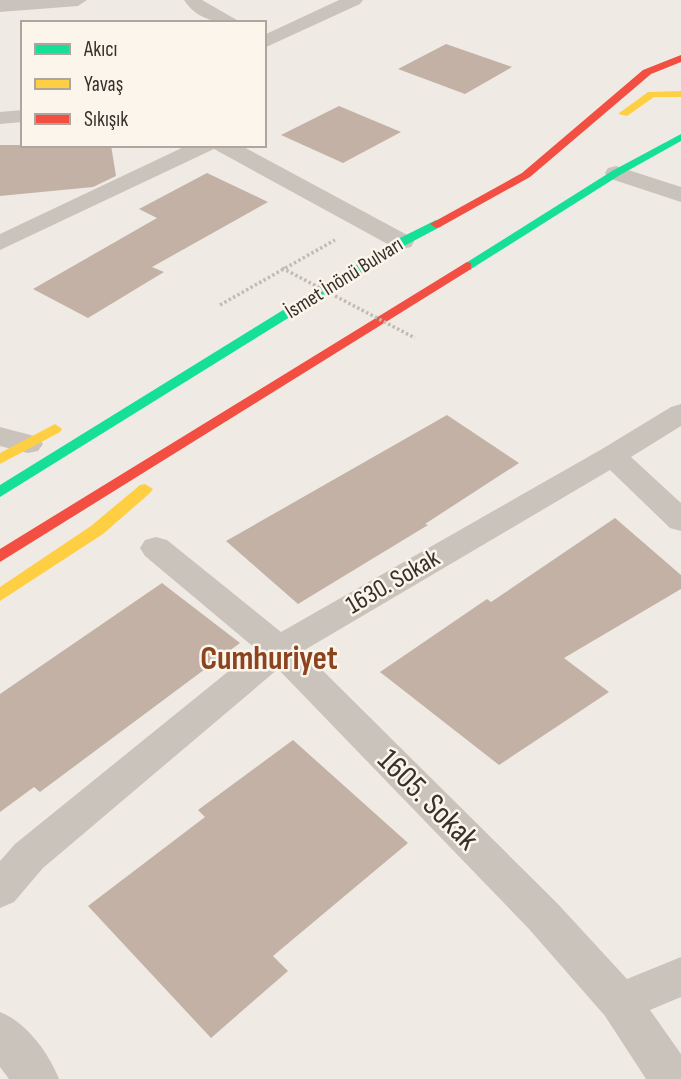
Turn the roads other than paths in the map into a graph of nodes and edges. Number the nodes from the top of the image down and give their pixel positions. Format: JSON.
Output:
{"nodes":[{"id":1,"x":78,"y":0,"type":"edge"},
{"id":2,"x":193,"y":0,"type":"edge"},
{"id":3,"x":354,"y":0,"type":"edge"},
{"id":4,"x":0,"y":6,"type":"edge"},
{"id":5,"x":228,"y":21,"type":"edge"},
{"id":6,"x":267,"y":39,"type":"edge"},
{"id":7,"x":681,"y":58,"type":"edge"},
{"id":8,"x":681,"y":94,"type":"edge"},
{"id":9,"x":21,"y":116,"type":"edge"},
{"id":10,"x":0,"y":118,"type":"edge"},
{"id":11,"x":681,"y":122,"type":"edge"},
{"id":12,"x":681,"y":137,"type":"edge"},
{"id":13,"x":202,"y":147,"type":"edge"},
{"id":14,"x":227,"y":147,"type":"edge"},
{"id":15,"x":616,"y":173,"type":"junction"},
{"id":16,"x":526,"y":175,"type":"junction"},
{"id":17,"x":681,"y":195,"type":"edge"},
{"id":18,"x":575,"y":199,"type":"junction"},
{"id":19,"x":402,"y":242,"type":"junction"},
{"id":20,"x":0,"y":243,"type":"edge"},
{"id":21,"x":205,"y":365,"type":"junction"},
{"id":22,"x":128,"y":394,"type":"dead end"},
{"id":23,"x":240,"y":408,"type":"junction"},
{"id":24,"x":681,"y":413,"type":"edge"},
{"id":25,"x":65,"y":424,"type":"dead end"},
{"id":26,"x":0,"y":436,"type":"edge"},
{"id":27,"x":28,"y":444,"type":"junction"},
{"id":28,"x":612,"y":456,"type":"junction"},
{"id":29,"x":0,"y":459,"type":"edge"},
{"id":30,"x":0,"y":492,"type":"edge"},
{"id":31,"x":681,"y":520,"type":"edge"},
{"id":32,"x":156,"y":548,"type":"dead end"},
{"id":33,"x":0,"y":556,"type":"edge"},
{"id":34,"x":0,"y":595,"type":"edge"},
{"id":35,"x":279,"y":649,"type":"junction"},
{"id":36,"x":0,"y":890,"type":"edge"},
{"id":37,"x":681,"y":977,"type":"edge"},
{"id":38,"x":620,"y":1002,"type":"junction"},
{"id":39,"x":0,"y":1033,"type":"edge"},
{"id":40,"x":37,"y":1079,"type":"edge"},
{"id":41,"x":672,"y":1079,"type":"edge"}],
"edges":[{"from":1,"to":4,"type":"street"},
{"from":2,"to":5,"type":"street"},
{"from":3,"to":6,"type":"street"},
{"from":7,"to":16,"type":"main road","name":"İsmet İnönü Bulvarı"},
{"from":8,"to":16,"type":"main road"},
{"from":9,"to":10,"type":"street"},
{"from":11,"to":18,"type":"main road"},
{"from":12,"to":15,"type":"main road"},
{"from":13,"to":20,"type":"street"},
{"from":14,"to":19,"type":"street"},
{"from":15,"to":17,"type":"street"},
{"from":15,"to":18,"type":"main road"},
{"from":16,"to":19,"type":"main road","name":"İsmet İnönü Bulvarı"},
{"from":18,"to":23,"type":"main road"},
{"from":19,"to":21,"type":"main road","name":"İsmet İnönü Bulvarı"},
{"from":21,"to":22,"type":"main road"},
{"from":21,"to":30,"type":"main road","name":"İsmet İnönü Bulvarı"},
{"from":23,"to":33,"type":"main road"},
{"from":23,"to":34,"type":"main road"},
{"from":24,"to":28,"type":"street","name":"1630. Sokak"},
{"from":25,"to":27,"type":"main road"},
{"from":26,"to":27,"type":"street"},
{"from":27,"to":29,"type":"main road"},
{"from":28,"to":31,"type":"street"},
{"from":28,"to":35,"type":"street","name":"1630. Sokak"},
{"from":32,"to":35,"type":"street","name":"1605. Sokak"},
{"from":35,"to":36,"type":"street","name":"1630. Sokak"},
{"from":35,"to":38,"type":"street","name":"1605. Sokak"},
{"from":37,"to":38,"type":"street"},
{"from":38,"to":41,"type":"street","name":"1605. Sokak"},
{"from":39,"to":40,"type":"street"}]}
